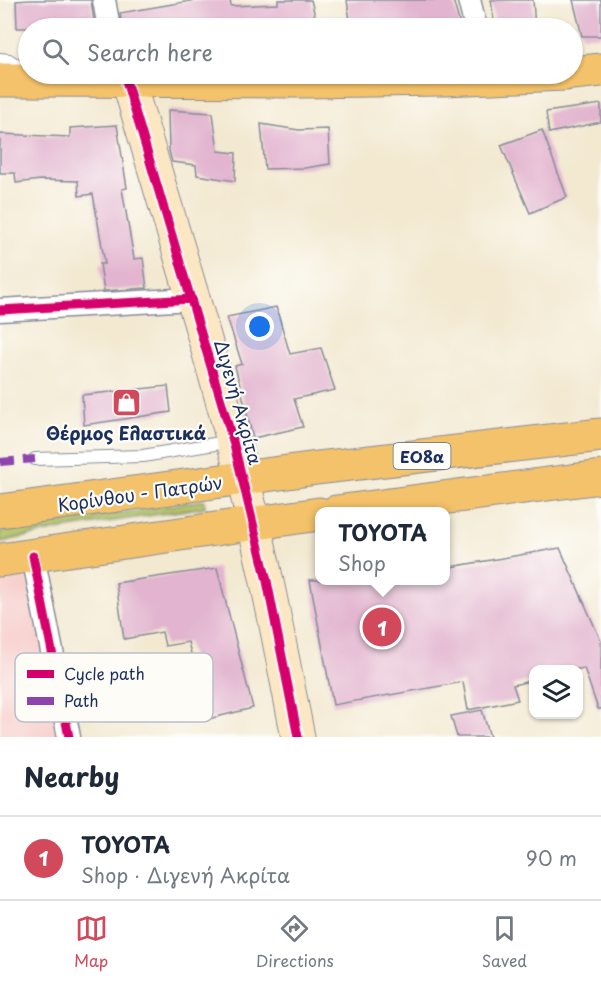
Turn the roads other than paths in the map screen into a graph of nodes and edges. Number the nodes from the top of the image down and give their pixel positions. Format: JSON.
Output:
{"nodes":[{"id":1,"x":104,"y":0,"type":"edge"},
{"id":2,"x":469,"y":0,"type":"edge"},
{"id":3,"x":107,"y":18,"type":"edge"},
{"id":4,"x":474,"y":18,"type":"edge"},
{"id":5,"x":0,"y":59,"type":"edge"},
{"id":6,"x":18,"y":66,"type":"edge"},
{"id":7,"x":601,"y":70,"type":"edge"},
{"id":8,"x":583,"y":72,"type":"edge"},
{"id":9,"x":18,"y":78,"type":"edge"},
{"id":10,"x":0,"y":80,"type":"edge"},
{"id":11,"x":128,"y":84,"type":"edge"},
{"id":12,"x":192,"y":299,"type":"junction"},
{"id":13,"x":0,"y":310,"type":"edge"},
{"id":14,"x":601,"y":435,"type":"edge"},
{"id":15,"x":233,"y":441,"type":"junction"},
{"id":16,"x":35,"y":459,"type":"dead end"},
{"id":17,"x":601,"y":477,"type":"edge"},
{"id":18,"x":243,"y":478,"type":"junction"},
{"id":19,"x":374,"y":507,"type":"edge"},
{"id":20,"x":0,"y":511,"type":"edge"},
{"id":21,"x":315,"y":515,"type":"edge"},
{"id":22,"x":254,"y":523,"type":"junction"},
{"id":23,"x":33,"y":556,"type":"junction"},
{"id":24,"x":0,"y":560,"type":"edge"},
{"id":25,"x":52,"y":653,"type":"edge"},
{"id":26,"x":66,"y":722,"type":"edge"},
{"id":27,"x":69,"y":737,"type":"edge"},
{"id":28,"x":298,"y":737,"type":"edge"}],
"edges":[{"from":1,"to":3,"type":"street"},
{"from":2,"to":4,"type":"street"},
{"from":5,"to":6,"type":"lane"},
{"from":7,"to":8,"type":"main road"},
{"from":9,"to":10,"type":"main road"},
{"from":11,"to":12,"type":"street","name":"Διγενή Ακρίτα"},
{"from":12,"to":13,"type":"street"},
{"from":12,"to":15,"type":"street","name":"Διγενή Ακρίτα"},
{"from":14,"to":18,"type":"main road","name":"Κορίνθου - Πατρών","number":"ΕΟ8α"},
{"from":15,"to":16,"type":"lane"},
{"from":15,"to":18,"type":"street","name":"Διγενή Ακρίτα"},
{"from":17,"to":19,"type":"main road"},
{"from":18,"to":20,"type":"main road","name":"Κορίνθου - Πατρών","number":"ΕΟ8α"},
{"from":18,"to":22,"type":"street","name":"Διγενή Ακρίτα"},
{"from":21,"to":22,"type":"main road"},
{"from":22,"to":23,"type":"main road"},
{"from":22,"to":28,"type":"street","name":"Διγενή Ακρίτα"},
{"from":23,"to":24,"type":"main road"},
{"from":23,"to":25,"type":"street"},
{"from":26,"to":27,"type":"street"}]}
